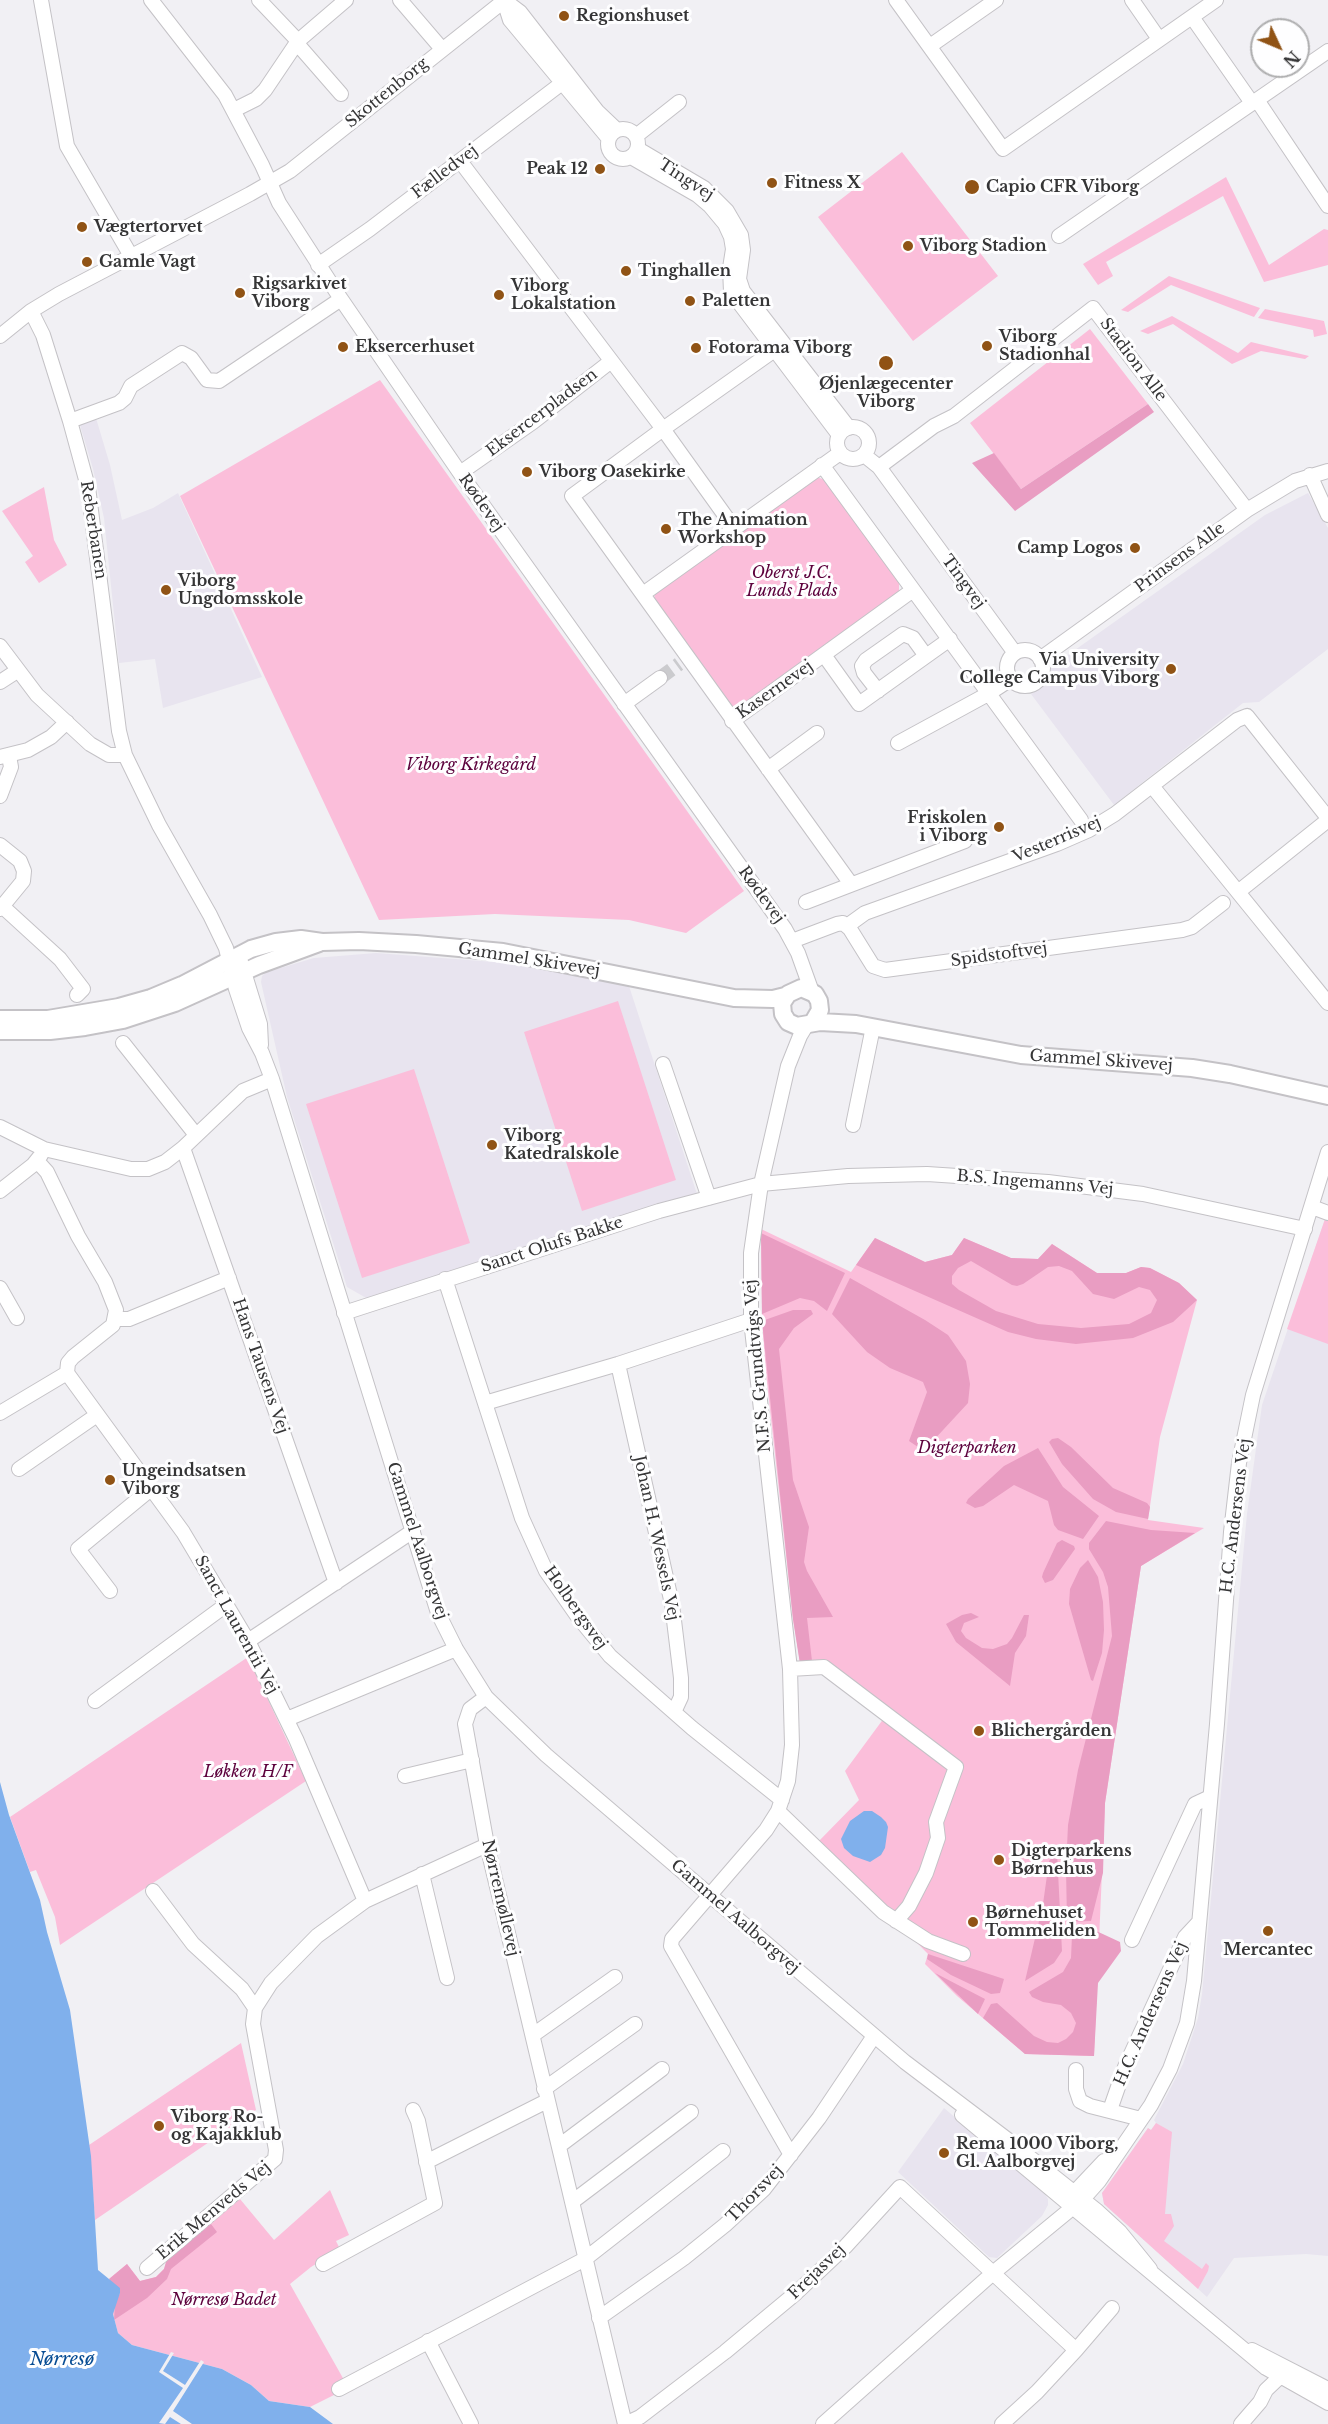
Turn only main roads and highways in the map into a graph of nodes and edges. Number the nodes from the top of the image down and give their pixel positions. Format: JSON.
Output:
{"nodes":[{"id":1,"x":322,"y":942,"type":"junction"},
{"id":2,"x":790,"y":993,"type":"junction"},
{"id":3,"x":734,"y":998,"type":"junction"},
{"id":4,"x":816,"y":998,"type":"junction"},
{"id":5,"x":0,"y":1019,"type":"edge"},
{"id":6,"x":786,"y":1019,"type":"junction"},
{"id":7,"x":809,"y":1024,"type":"junction"},
{"id":8,"x":864,"y":1026,"type":"junction"},
{"id":9,"x":0,"y":1031,"type":"edge"},
{"id":10,"x":1328,"y":1096,"type":"edge"}],
"edges":[{"from":1,"to":3,"type":"main road","name":"Gammel Skivevej"},
{"from":1,"to":5,"type":"main road","name":"Gammel Skivevej"},
{"from":1,"to":9,"type":"main road","name":"Gammel Skivevej"},
{"from":2,"to":3,"type":"main road","name":"Gammel Skivevej"},
{"from":2,"to":4,"type":"main road"},
{"from":2,"to":6,"type":"main road"},
{"from":3,"to":6,"type":"main road","name":"Gammel Skivevej"},
{"from":4,"to":7,"type":"main road"},
{"from":4,"to":8,"type":"main road","name":"Gammel Skivevej"},
{"from":6,"to":7,"type":"main road"},
{"from":7,"to":8,"type":"main road","name":"Gammel Skivevej"},
{"from":8,"to":10,"type":"main road","name":"Gammel Skivevej"}]}
